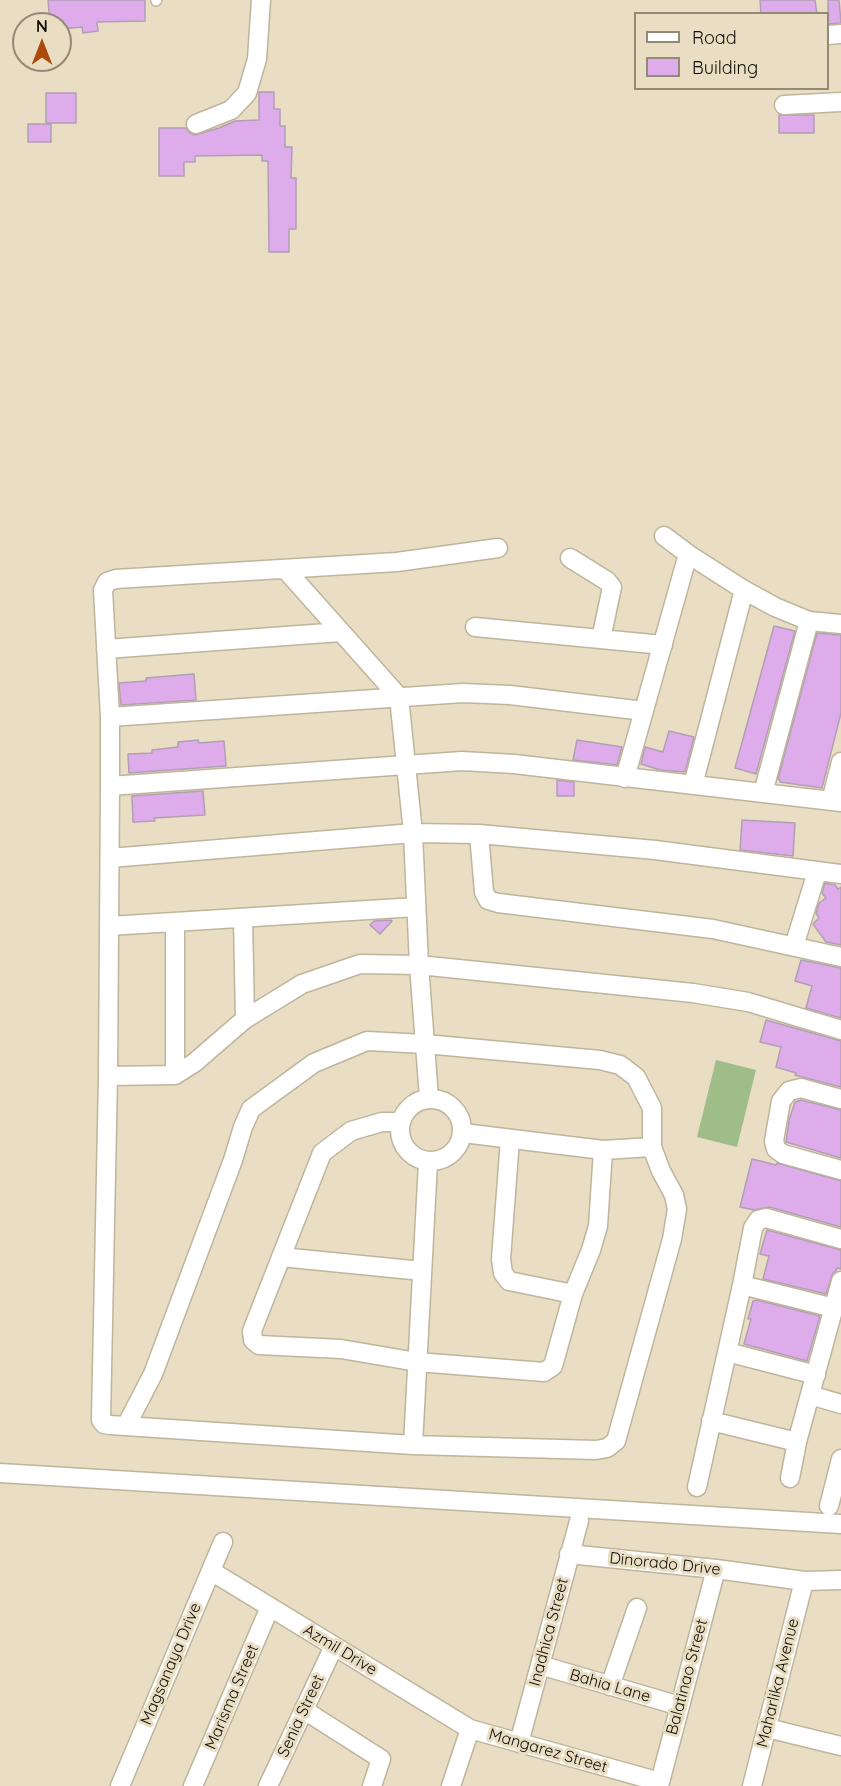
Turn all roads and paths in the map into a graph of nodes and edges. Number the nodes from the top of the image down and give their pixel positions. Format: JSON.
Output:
{"nodes":[{"id":1,"x":261,"y":0,"type":"edge"},
{"id":2,"x":841,"y":102,"type":"edge"},
{"id":3,"x":784,"y":105,"type":"dead end"},
{"id":4,"x":196,"y":124,"type":"dead end"},
{"id":5,"x":664,"y":536,"type":"dead end"},
{"id":6,"x":498,"y":548,"type":"dead end"},
{"id":7,"x":688,"y":554,"type":"junction"},
{"id":8,"x":570,"y":558,"type":"dead end"},
{"id":9,"x":285,"y":569,"type":"junction"},
{"id":10,"x":744,"y":590,"type":"junction"},
{"id":11,"x":809,"y":621,"type":"junction"},
{"id":12,"x":841,"y":624,"type":"edge"},
{"id":13,"x":475,"y":627,"type":"dead end"},
{"id":14,"x":341,"y":632,"type":"junction"},
{"id":15,"x":601,"y":639,"type":"junction"},
{"id":16,"x":663,"y":645,"type":"junction"},
{"id":17,"x":106,"y":649,"type":"junction"},
{"id":18,"x":399,"y":698,"type":"junction"},
{"id":19,"x":644,"y":711,"type":"junction"},
{"id":20,"x":110,"y":717,"type":"junction"},
{"id":21,"x":841,"y":762,"type":"edge"},
{"id":22,"x":407,"y":765,"type":"junction"},
{"id":23,"x":625,"y":778,"type":"junction"},
{"id":24,"x":693,"y":785,"type":"junction"},
{"id":25,"x":110,"y":786,"type":"junction"},
{"id":26,"x":763,"y":793,"type":"junction"},
{"id":27,"x":836,"y":801,"type":"edge"},
{"id":28,"x":413,"y":833,"type":"junction"},
{"id":29,"x":479,"y":834,"type":"junction"},
{"id":30,"x":110,"y":858,"type":"junction"},
{"id":31,"x":817,"y":872,"type":"junction"},
{"id":32,"x":841,"y":874,"type":"edge"},
{"id":33,"x":416,"y":906,"type":"junction"},
{"id":34,"x":243,"y":918,"type":"junction"},
{"id":35,"x":175,"y":922,"type":"junction"},
{"id":36,"x":109,"y":926,"type":"junction"},
{"id":37,"x":794,"y":946,"type":"junction"},
{"id":38,"x":841,"y":957,"type":"edge"},
{"id":39,"x":420,"y":965,"type":"junction"},
{"id":40,"x":244,"y":1019,"type":"junction"},
{"id":41,"x":841,"y":1030,"type":"edge"},
{"id":42,"x":425,"y":1044,"type":"junction"},
{"id":43,"x":108,"y":1076,"type":"junction"},
{"id":44,"x":175,"y":1076,"type":"junction"},
{"id":45,"x":429,"y":1098,"type":"junction"},
{"id":46,"x":841,"y":1099,"type":"edge"},
{"id":47,"x":400,"y":1122,"type":"junction"},
{"id":48,"x":463,"y":1133,"type":"junction"},
{"id":49,"x":510,"y":1139,"type":"junction"},
{"id":50,"x":652,"y":1147,"type":"junction"},
{"id":51,"x":603,"y":1150,"type":"junction"},
{"id":52,"x":428,"y":1162,"type":"junction"},
{"id":53,"x":841,"y":1170,"type":"edge"},
{"id":54,"x":841,"y":1239,"type":"edge"},
{"id":55,"x":281,"y":1257,"type":"junction"},
{"id":56,"x":422,"y":1270,"type":"junction"},
{"id":57,"x":841,"y":1281,"type":"edge"},
{"id":58,"x":742,"y":1285,"type":"junction"},
{"id":59,"x":573,"y":1294,"type":"junction"},
{"id":60,"x":834,"y":1308,"type":"junction"},
{"id":61,"x":727,"y":1352,"type":"junction"},
{"id":62,"x":417,"y":1362,"type":"junction"},
{"id":63,"x":816,"y":1375,"type":"junction"},
{"id":64,"x":810,"y":1395,"type":"junction"},
{"id":65,"x":841,"y":1404,"type":"edge"},
{"id":66,"x":711,"y":1421,"type":"junction"},
{"id":67,"x":126,"y":1426,"type":"junction"},
{"id":68,"x":798,"y":1442,"type":"junction"},
{"id":69,"x":413,"y":1445,"type":"junction"},
{"id":70,"x":840,"y":1466,"type":"edge"},
{"id":71,"x":0,"y":1473,"type":"edge"},
{"id":72,"x":790,"y":1478,"type":"dead end"},
{"id":73,"x":697,"y":1487,"type":"dead end"},
{"id":74,"x":829,"y":1506,"type":"dead end"},
{"id":75,"x":579,"y":1521,"type":"dead end"},
{"id":76,"x":841,"y":1524,"type":"edge"},
{"id":77,"x":223,"y":1542,"type":"dead end"},
{"id":78,"x":569,"y":1554,"type":"junction"},
{"id":79,"x":716,"y":1569,"type":"junction"},
{"id":80,"x":211,"y":1571,"type":"junction"},
{"id":81,"x":841,"y":1580,"type":"edge"},
{"id":82,"x":804,"y":1581,"type":"junction"},
{"id":83,"x":270,"y":1607,"type":"junction"},
{"id":84,"x":637,"y":1608,"type":"dead end"},
{"id":85,"x":334,"y":1646,"type":"junction"},
{"id":86,"x":540,"y":1665,"type":"junction"},
{"id":87,"x":610,"y":1686,"type":"junction"},
{"id":88,"x":680,"y":1706,"type":"junction"},
{"id":89,"x":304,"y":1710,"type":"junction"},
{"id":90,"x":767,"y":1728,"type":"junction"},
{"id":91,"x":470,"y":1729,"type":"junction"},
{"id":92,"x":840,"y":1740,"type":"edge"},
{"id":93,"x":519,"y":1743,"type":"junction"},
{"id":94,"x":659,"y":1784,"type":"edge"},
{"id":95,"x":120,"y":1786,"type":"edge"},
{"id":96,"x":194,"y":1786,"type":"edge"},
{"id":97,"x":268,"y":1786,"type":"edge"},
{"id":98,"x":372,"y":1786,"type":"edge"},
{"id":99,"x":451,"y":1786,"type":"edge"},
{"id":100,"x":752,"y":1786,"type":"edge"}],
"edges":[{"from":1,"to":4,"type":"street"},
{"from":2,"to":3,"type":"street"},
{"from":5,"to":7,"type":"street"},
{"from":6,"to":9,"type":"street"},
{"from":7,"to":10,"type":"street"},
{"from":7,"to":16,"type":"street"},
{"from":8,"to":15,"type":"street"},
{"from":9,"to":14,"type":"street"},
{"from":9,"to":17,"type":"street"},
{"from":10,"to":11,"type":"street"},
{"from":10,"to":24,"type":"street"},
{"from":11,"to":12,"type":"street"},
{"from":11,"to":26,"type":"street"},
{"from":13,"to":15,"type":"street"},
{"from":14,"to":17,"type":"street"},
{"from":14,"to":18,"type":"street"},
{"from":15,"to":16,"type":"street"},
{"from":16,"to":19,"type":"street"},
{"from":17,"to":20,"type":"street"},
{"from":18,"to":19,"type":"street"},
{"from":18,"to":20,"type":"street"},
{"from":18,"to":22,"type":"street"},
{"from":19,"to":23,"type":"street"},
{"from":20,"to":25,"type":"street"},
{"from":21,"to":27,"type":"street"},
{"from":22,"to":23,"type":"street"},
{"from":22,"to":25,"type":"street"},
{"from":22,"to":28,"type":"street"},
{"from":23,"to":24,"type":"street"},
{"from":24,"to":26,"type":"street"},
{"from":25,"to":30,"type":"street"},
{"from":26,"to":27,"type":"street"},
{"from":28,"to":29,"type":"street"},
{"from":28,"to":30,"type":"street"},
{"from":28,"to":33,"type":"street"},
{"from":29,"to":31,"type":"street"},
{"from":29,"to":37,"type":"street"},
{"from":30,"to":36,"type":"street"},
{"from":31,"to":32,"type":"street"},
{"from":31,"to":37,"type":"street"},
{"from":33,"to":34,"type":"street"},
{"from":33,"to":39,"type":"street"},
{"from":34,"to":35,"type":"street"},
{"from":34,"to":40,"type":"street"},
{"from":35,"to":36,"type":"street"},
{"from":35,"to":44,"type":"street"},
{"from":36,"to":43,"type":"street"},
{"from":37,"to":38,"type":"street"},
{"from":39,"to":40,"type":"street"},
{"from":39,"to":41,"type":"street"},
{"from":39,"to":42,"type":"street"},
{"from":40,"to":44,"type":"street"},
{"from":42,"to":45,"type":"street"},
{"from":42,"to":50,"type":"street"},
{"from":42,"to":67,"type":"street"},
{"from":43,"to":44,"type":"street"},
{"from":43,"to":67,"type":"street"},
{"from":45,"to":47,"type":"street"},
{"from":45,"to":48,"type":"street"},
{"from":46,"to":53,"type":"street"},
{"from":47,"to":52,"type":"street"},
{"from":47,"to":55,"type":"street"},
{"from":48,"to":49,"type":"street"},
{"from":48,"to":52,"type":"street"},
{"from":49,"to":51,"type":"street"},
{"from":49,"to":59,"type":"street"},
{"from":50,"to":51,"type":"street"},
{"from":50,"to":69,"type":"street"},
{"from":51,"to":59,"type":"street"},
{"from":52,"to":56,"type":"street"},
{"from":54,"to":58,"type":"street"},
{"from":55,"to":56,"type":"street"},
{"from":55,"to":62,"type":"street"},
{"from":56,"to":62,"type":"street"},
{"from":57,"to":60,"type":"street"},
{"from":58,"to":60,"type":"street"},
{"from":58,"to":61,"type":"street"},
{"from":59,"to":62,"type":"street"},
{"from":60,"to":63,"type":"street"},
{"from":61,"to":63,"type":"street"},
{"from":61,"to":66,"type":"street"},
{"from":62,"to":69,"type":"street"},
{"from":63,"to":64,"type":"street"},
{"from":64,"to":65,"type":"street"},
{"from":64,"to":68,"type":"street"},
{"from":66,"to":68,"type":"street"},
{"from":66,"to":73,"type":"street"},
{"from":67,"to":69,"type":"street"},
{"from":68,"to":72,"type":"street"},
{"from":70,"to":74,"type":"street"},
{"from":71,"to":76,"type":"street"},
{"from":75,"to":78,"type":"street","name":"Inadhica Street"},
{"from":77,"to":80,"type":"street","name":"Magsanaya Drive"},
{"from":78,"to":79,"type":"street","name":"Dinorado Drive"},
{"from":78,"to":86,"type":"street","name":"Inadhica Street"},
{"from":79,"to":82,"type":"street","name":"Dinorado Drive"},
{"from":79,"to":88,"type":"street","name":"Balatinao Street"},
{"from":80,"to":83,"type":"street","name":"Azmil Drive"},
{"from":80,"to":95,"type":"street","name":"Magsanaya Drive"},
{"from":81,"to":82,"type":"street","name":"Dinorado Drive"},
{"from":82,"to":90,"type":"street","name":"Maharlika Avenue"},
{"from":83,"to":85,"type":"street","name":"Azmil Drive"},
{"from":83,"to":96,"type":"street","name":"Marisma Street"},
{"from":84,"to":87,"type":"street"},
{"from":85,"to":89,"type":"street","name":"Senia Street"},
{"from":85,"to":91,"type":"street","name":"Azmil Drive"},
{"from":86,"to":87,"type":"street","name":"Bahia Lane"},
{"from":86,"to":93,"type":"street","name":"Inadhica Street"},
{"from":87,"to":88,"type":"street","name":"Bahia Lane"},
{"from":88,"to":94,"type":"street","name":"Balatinao Street"},
{"from":89,"to":97,"type":"street","name":"Senia Street"},
{"from":89,"to":98,"type":"street"},
{"from":90,"to":92,"type":"street"},
{"from":90,"to":100,"type":"street","name":"Maharlika Avenue"},
{"from":91,"to":93,"type":"street","name":"Mangarez Street"},
{"from":91,"to":99,"type":"street"},
{"from":93,"to":94,"type":"street","name":"Mangarez Street"}]}
